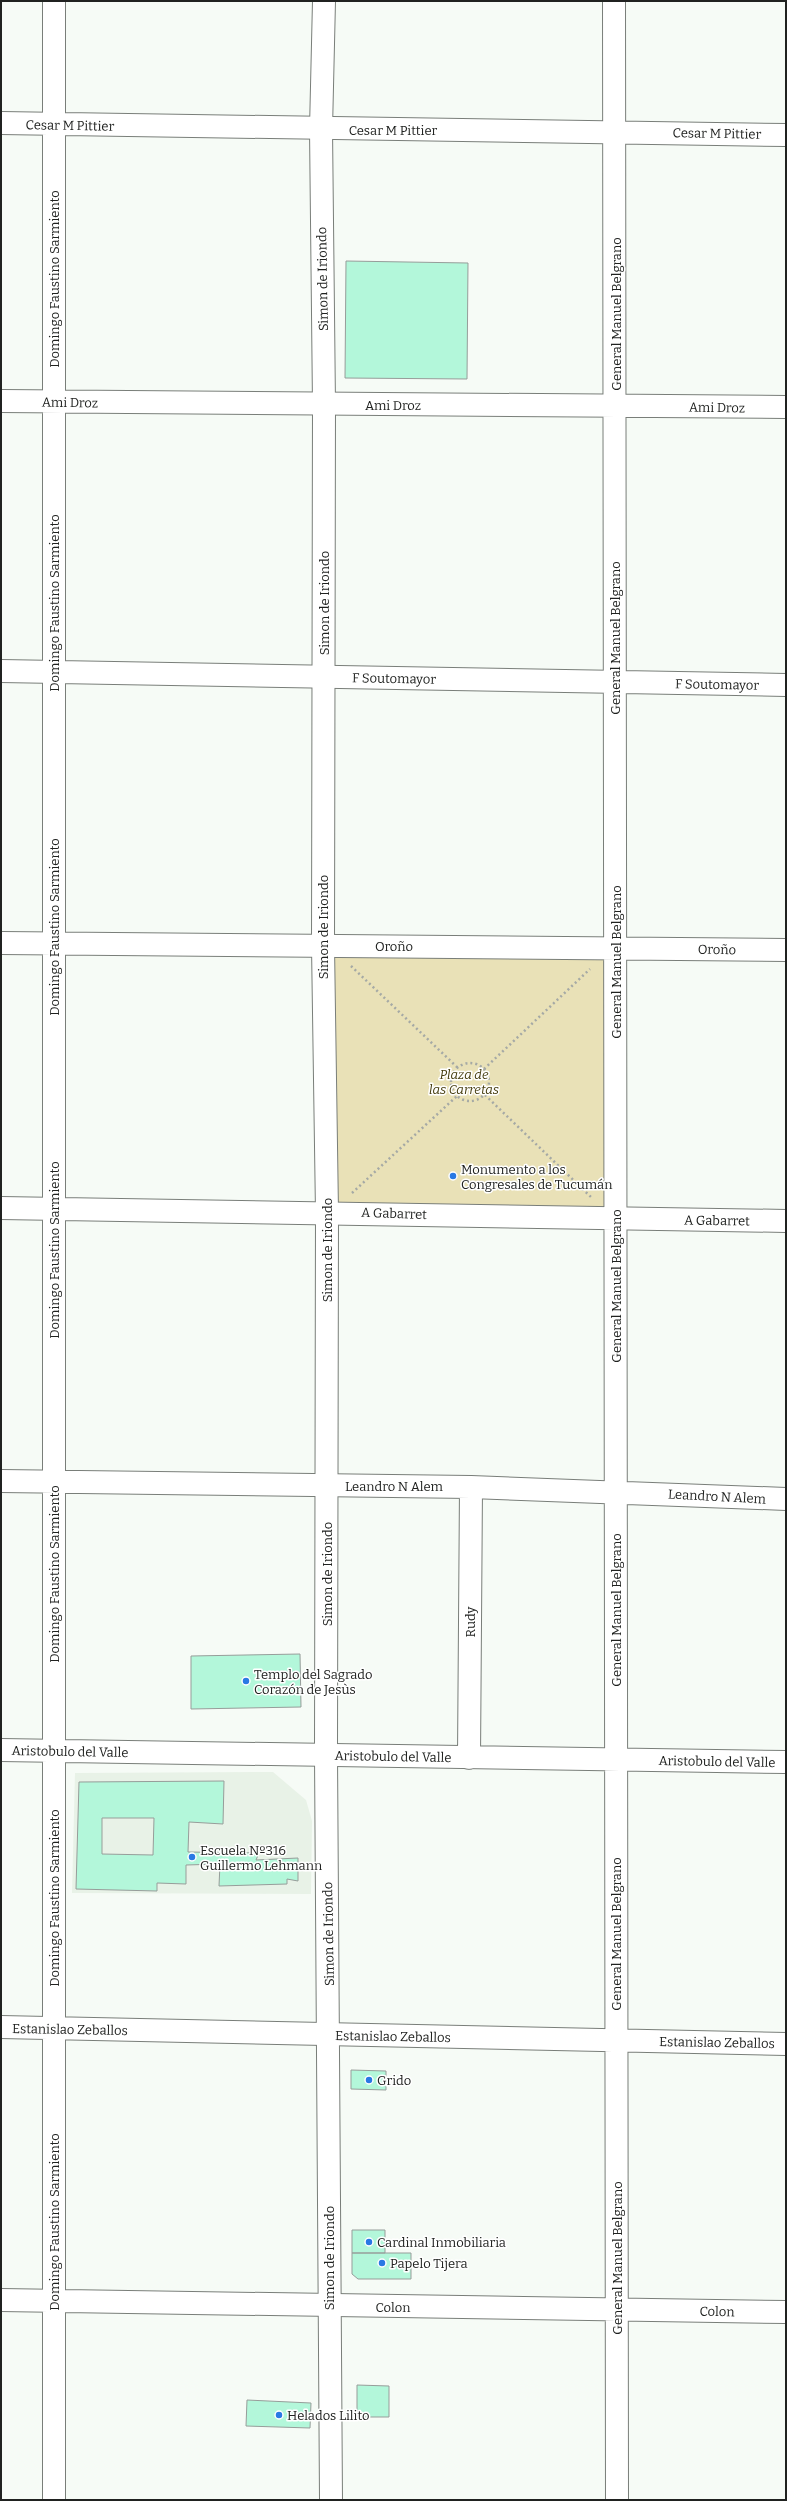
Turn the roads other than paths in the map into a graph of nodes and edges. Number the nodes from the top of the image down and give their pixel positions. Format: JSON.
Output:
{"nodes":[{"id":1,"x":54,"y":1,"type":"edge"},
{"id":2,"x":324,"y":1,"type":"edge"},
{"id":3,"x":614,"y":1,"type":"edge"},
{"id":4,"x":1,"y":123,"type":"edge"},
{"id":5,"x":54,"y":124,"type":"junction"},
{"id":6,"x":321,"y":129,"type":"junction"},
{"id":7,"x":616,"y":132,"type":"junction"},
{"id":8,"x":786,"y":135,"type":"edge"},
{"id":9,"x":1,"y":401,"type":"edge"},
{"id":10,"x":54,"y":402,"type":"junction"},
{"id":11,"x":324,"y":404,"type":"junction"},
{"id":12,"x":615,"y":406,"type":"junction"},
{"id":13,"x":786,"y":407,"type":"edge"},
{"id":14,"x":1,"y":671,"type":"edge"},
{"id":15,"x":54,"y":672,"type":"junction"},
{"id":16,"x":324,"y":676,"type":"junction"},
{"id":17,"x":616,"y":682,"type":"junction"},
{"id":18,"x":786,"y":685,"type":"edge"},
{"id":19,"x":1,"y":943,"type":"edge"},
{"id":20,"x":54,"y":943,"type":"junction"},
{"id":21,"x":322,"y":946,"type":"junction"},
{"id":22,"x":616,"y":948,"type":"junction"},
{"id":23,"x":786,"y":950,"type":"edge"},
{"id":24,"x":1,"y":1208,"type":"edge"},
{"id":25,"x":54,"y":1209,"type":"junction"},
{"id":26,"x":327,"y":1212,"type":"junction"},
{"id":27,"x":616,"y":1219,"type":"junction"},
{"id":28,"x":786,"y":1221,"type":"edge"},
{"id":29,"x":1,"y":1481,"type":"edge"},
{"id":30,"x":54,"y":1482,"type":"junction"},
{"id":31,"x":327,"y":1486,"type":"junction"},
{"id":32,"x":471,"y":1487,"type":"junction"},
{"id":33,"x":616,"y":1491,"type":"junction"},
{"id":34,"x":786,"y":1499,"type":"edge"},
{"id":35,"x":1,"y":1750,"type":"edge"},
{"id":36,"x":54,"y":1751,"type":"junction"},
{"id":37,"x":326,"y":1755,"type":"junction"},
{"id":38,"x":469,"y":1758,"type":"junction"},
{"id":39,"x":616,"y":1760,"type":"junction"},
{"id":40,"x":786,"y":1762,"type":"edge"},
{"id":41,"x":1,"y":2027,"type":"edge"},
{"id":42,"x":54,"y":2028,"type":"junction"},
{"id":43,"x":329,"y":2035,"type":"junction"},
{"id":44,"x":616,"y":2040,"type":"junction"},
{"id":45,"x":786,"y":2044,"type":"edge"},
{"id":46,"x":1,"y":2300,"type":"edge"},
{"id":47,"x":54,"y":2301,"type":"junction"},
{"id":48,"x":329,"y":2307,"type":"junction"},
{"id":49,"x":617,"y":2309,"type":"junction"},
{"id":50,"x":786,"y":2312,"type":"edge"},
{"id":51,"x":54,"y":2500,"type":"edge"},
{"id":52,"x":331,"y":2500,"type":"edge"},
{"id":53,"x":617,"y":2500,"type":"edge"}],
"edges":[{"from":1,"to":5,"type":"street","name":"Domingo Faustino Sarmiento"},
{"from":2,"to":6,"type":"street","name":"Simon de Iriondo"},
{"from":3,"to":7,"type":"street","name":"General Manuel Belgrano"},
{"from":4,"to":5,"type":"street","name":"Cesar M Pittier"},
{"from":5,"to":6,"type":"street","name":"Cesar M Pittier"},
{"from":5,"to":10,"type":"street","name":"Domingo Faustino Sarmiento"},
{"from":6,"to":7,"type":"street","name":"Cesar M Pittier"},
{"from":6,"to":11,"type":"street","name":"Simon de Iriondo"},
{"from":7,"to":8,"type":"street","name":"Cesar M Pittier"},
{"from":7,"to":12,"type":"street","name":"General Manuel Belgrano"},
{"from":9,"to":10,"type":"street","name":"Ami Droz"},
{"from":10,"to":11,"type":"street","name":"Ami Droz"},
{"from":10,"to":15,"type":"street","name":"Domingo Faustino Sarmiento"},
{"from":11,"to":12,"type":"street","name":"Ami Droz"},
{"from":11,"to":16,"type":"street","name":"Simon de Iriondo"},
{"from":12,"to":13,"type":"street","name":"Ami Droz"},
{"from":12,"to":17,"type":"street","name":"General Manuel Belgrano"},
{"from":14,"to":15,"type":"street","name":"F Soutomayor"},
{"from":15,"to":16,"type":"street","name":"F Soutomayor"},
{"from":15,"to":20,"type":"street","name":"Domingo Faustino Sarmiento"},
{"from":16,"to":17,"type":"street","name":"F Soutomayor"},
{"from":16,"to":21,"type":"street","name":"Simon de Iriondo"},
{"from":17,"to":18,"type":"street","name":"F Soutomayor"},
{"from":17,"to":22,"type":"street","name":"General Manuel Belgrano"},
{"from":19,"to":20,"type":"street","name":"Oroño"},
{"from":20,"to":21,"type":"street","name":"Oroño"},
{"from":20,"to":25,"type":"street","name":"Domingo Faustino Sarmiento"},
{"from":21,"to":22,"type":"street","name":"Oroño"},
{"from":21,"to":26,"type":"street","name":"Simon de Iriondo"},
{"from":22,"to":23,"type":"street","name":"Oroño"},
{"from":22,"to":27,"type":"street","name":"General Manuel Belgrano"},
{"from":24,"to":25,"type":"street","name":"A Gabarret"},
{"from":25,"to":26,"type":"street","name":"A Gabarret"},
{"from":25,"to":30,"type":"street","name":"Domingo Faustino Sarmiento"},
{"from":26,"to":27,"type":"street","name":"A Gabarret"},
{"from":26,"to":31,"type":"street","name":"Simon de Iriondo"},
{"from":27,"to":28,"type":"street","name":"A Gabarret"},
{"from":27,"to":33,"type":"street","name":"General Manuel Belgrano"},
{"from":29,"to":30,"type":"street","name":"Leandro N Alem"},
{"from":30,"to":31,"type":"street","name":"Leandro N Alem"},
{"from":30,"to":36,"type":"street","name":"Domingo Faustino Sarmiento"},
{"from":31,"to":32,"type":"street","name":"Leandro N Alem"},
{"from":31,"to":37,"type":"street","name":"Simon de Iriondo"},
{"from":32,"to":33,"type":"street","name":"Leandro N Alem"},
{"from":32,"to":38,"type":"street","name":"Rudy"},
{"from":33,"to":34,"type":"street","name":"Leandro N Alem"},
{"from":33,"to":39,"type":"street","name":"General Manuel Belgrano"},
{"from":35,"to":36,"type":"street","name":"Aristobulo del Valle"},
{"from":36,"to":37,"type":"street","name":"Aristobulo del Valle"},
{"from":36,"to":42,"type":"street","name":"Domingo Faustino Sarmiento"},
{"from":37,"to":38,"type":"street","name":"Aristobulo del Valle"},
{"from":37,"to":43,"type":"street","name":"Simon de Iriondo"},
{"from":38,"to":39,"type":"street","name":"Aristobulo del Valle"},
{"from":39,"to":40,"type":"street","name":"Aristobulo del Valle"},
{"from":39,"to":44,"type":"street","name":"General Manuel Belgrano"},
{"from":41,"to":42,"type":"street","name":"Estanislao Zeballos"},
{"from":42,"to":43,"type":"street","name":"Estanislao Zeballos"},
{"from":42,"to":47,"type":"street","name":"Domingo Faustino Sarmiento"},
{"from":43,"to":44,"type":"street","name":"Estanislao Zeballos"},
{"from":43,"to":48,"type":"street","name":"Simon de Iriondo"},
{"from":44,"to":45,"type":"street","name":"Estanislao Zeballos"},
{"from":44,"to":49,"type":"street","name":"General Manuel Belgrano"},
{"from":46,"to":47,"type":"street","name":"Colon"},
{"from":47,"to":48,"type":"street","name":"Colon"},
{"from":47,"to":51,"type":"street","name":"Domingo Faustino Sarmiento"},
{"from":48,"to":49,"type":"street","name":"Colon"},
{"from":48,"to":52,"type":"street","name":"Simon de Iriondo"},
{"from":49,"to":50,"type":"street","name":"Colon"},
{"from":49,"to":53,"type":"street","name":"General Manuel Belgrano"}]}
